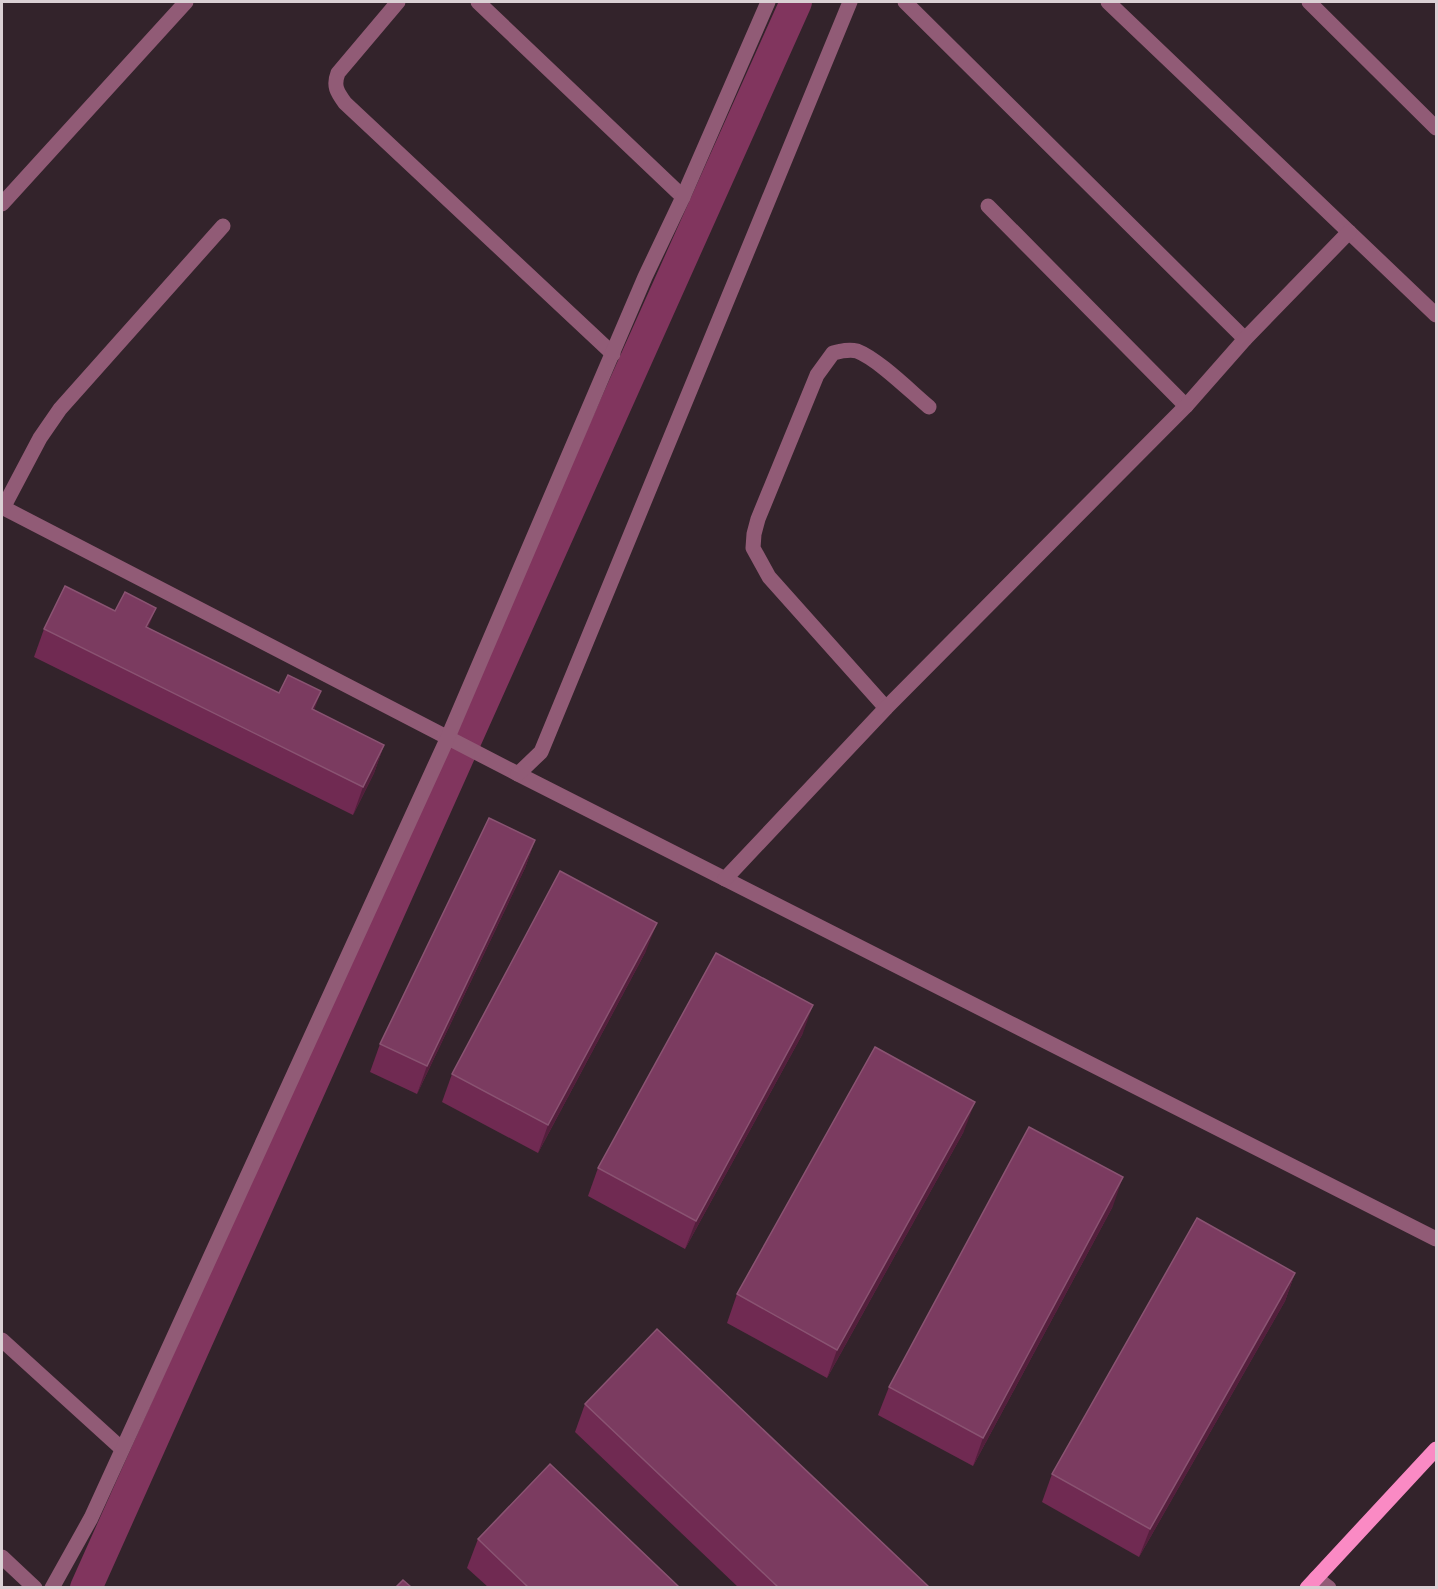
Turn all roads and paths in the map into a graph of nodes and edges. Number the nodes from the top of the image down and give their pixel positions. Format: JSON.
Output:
{"nodes":[{"id":1,"x":186,"y":2,"type":"edge"},
{"id":2,"x":398,"y":2,"type":"edge"},
{"id":3,"x":478,"y":2,"type":"edge"},
{"id":4,"x":768,"y":2,"type":"edge"},
{"id":5,"x":850,"y":2,"type":"edge"},
{"id":6,"x":905,"y":2,"type":"edge"},
{"id":7,"x":1108,"y":2,"type":"edge"},
{"id":8,"x":1310,"y":2,"type":"edge"},
{"id":9,"x":1437,"y":128,"type":"edge"},
{"id":10,"x":683,"y":197,"type":"junction"},
{"id":11,"x":4,"y":198,"type":"edge"},
{"id":12,"x":988,"y":206,"type":"dead end"},
{"id":13,"x":223,"y":226,"type":"dead end"},
{"id":14,"x":1349,"y":232,"type":"junction"},
{"id":15,"x":1434,"y":306,"type":"edge"},
{"id":16,"x":1245,"y":339,"type":"junction"},
{"id":17,"x":613,"y":354,"type":"junction"},
{"id":18,"x":1186,"y":406,"type":"junction"},
{"id":19,"x":929,"y":407,"type":"dead end"},
{"id":20,"x":2,"y":507,"type":"edge"},
{"id":21,"x":886,"y":708,"type":"junction"},
{"id":22,"x":451,"y":738,"type":"junction"},
{"id":23,"x":518,"y":774,"type":"junction"},
{"id":24,"x":725,"y":879,"type":"junction"},
{"id":25,"x":1437,"y":1239,"type":"edge"},
{"id":26,"x":2,"y":1340,"type":"edge"},
{"id":27,"x":122,"y":1449,"type":"junction"},
{"id":28,"x":1437,"y":1449,"type":"edge"},
{"id":29,"x":2,"y":1557,"type":"edge"},
{"id":30,"x":1312,"y":1582,"type":"edge"},
{"id":31,"x":35,"y":1587,"type":"edge"},
{"id":32,"x":52,"y":1587,"type":"edge"},
{"id":33,"x":1329,"y":1587,"type":"edge"}],
"edges":[{"from":1,"to":11,"type":"street"},
{"from":2,"to":17,"type":"street"},
{"from":3,"to":10,"type":"street"},
{"from":4,"to":10,"type":"street"},
{"from":5,"to":23,"type":"street"},
{"from":6,"to":16,"type":"street"},
{"from":7,"to":14,"type":"street"},
{"from":8,"to":9,"type":"street"},
{"from":10,"to":17,"type":"street"},
{"from":12,"to":18,"type":"street"},
{"from":13,"to":20,"type":"street"},
{"from":14,"to":15,"type":"street"},
{"from":14,"to":16,"type":"street"},
{"from":16,"to":18,"type":"street"},
{"from":17,"to":22,"type":"street"},
{"from":18,"to":21,"type":"street"},
{"from":19,"to":21,"type":"street"},
{"from":20,"to":22,"type":"street"},
{"from":21,"to":24,"type":"street"},
{"from":22,"to":23,"type":"street"},
{"from":22,"to":27,"type":"street"},
{"from":23,"to":24,"type":"street"},
{"from":24,"to":25,"type":"street"},
{"from":26,"to":27,"type":"street"},
{"from":27,"to":32,"type":"street"},
{"from":28,"to":30,"type":"main road"},
{"from":29,"to":31,"type":"street"},
{"from":30,"to":33,"type":"street"}]}
